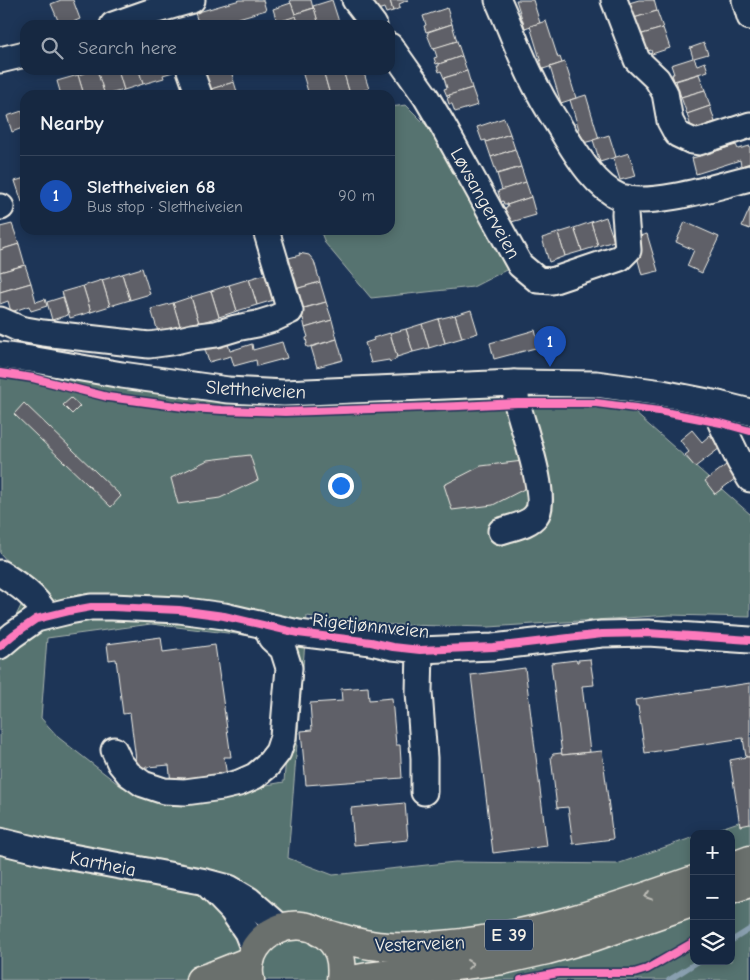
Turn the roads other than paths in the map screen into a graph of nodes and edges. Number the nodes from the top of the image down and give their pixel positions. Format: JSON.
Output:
{"nodes":[{"id":1,"x":355,"y":0,"type":"edge"},
{"id":2,"x":498,"y":0,"type":"edge"},
{"id":3,"x":614,"y":0,"type":"edge"},
{"id":4,"x":746,"y":0,"type":"edge"},
{"id":5,"x":178,"y":10,"type":"edge"},
{"id":6,"x":124,"y":15,"type":"edge"},
{"id":7,"x":750,"y":17,"type":"edge"},
{"id":8,"x":370,"y":20,"type":"edge"},
{"id":9,"x":395,"y":53,"type":"edge"},
{"id":10,"x":20,"y":55,"type":"edge"},
{"id":11,"x":0,"y":60,"type":"edge"},
{"id":12,"x":192,"y":75,"type":"edge"},
{"id":13,"x":197,"y":90,"type":"edge"},
{"id":14,"x":750,"y":125,"type":"edge"},
{"id":15,"x":750,"y":178,"type":"edge"},
{"id":16,"x":626,"y":198,"type":"junction"},
{"id":17,"x":268,"y":236,"type":"edge"},
{"id":18,"x":0,"y":320,"type":"edge"},
{"id":19,"x":0,"y":355,"type":"edge"},
{"id":20,"x":514,"y":384,"type":"junction"},
{"id":21,"x":718,"y":404,"type":"junction"},
{"id":22,"x":750,"y":412,"type":"edge"},
{"id":23,"x":750,"y":479,"type":"edge"},
{"id":24,"x":501,"y":531,"type":"dead end"},
{"id":25,"x":0,"y":573,"type":"edge"},
{"id":26,"x":46,"y":616,"type":"junction"},
{"id":27,"x":266,"y":626,"type":"junction"},
{"id":28,"x":750,"y":640,"type":"edge"},
{"id":29,"x":0,"y":646,"type":"edge"},
{"id":30,"x":420,"y":650,"type":"junction"},
{"id":31,"x":114,"y":750,"type":"dead end"},
{"id":32,"x":424,"y":792,"type":"dead end"},
{"id":33,"x":0,"y":841,"type":"edge"},
{"id":34,"x":750,"y":860,"type":"edge"},
{"id":35,"x":735,"y":866,"type":"edge"},
{"id":36,"x":690,"y":881,"type":"edge"},
{"id":37,"x":206,"y":882,"type":"junction"},
{"id":38,"x":750,"y":882,"type":"edge"},
{"id":39,"x":735,"y":888,"type":"edge"},
{"id":40,"x":690,"y":903,"type":"edge"},
{"id":41,"x":280,"y":927,"type":"junction"},
{"id":42,"x":320,"y":932,"type":"junction"},
{"id":43,"x":251,"y":964,"type":"edge"},
{"id":44,"x":200,"y":980,"type":"edge"},
{"id":45,"x":341,"y":980,"type":"edge"},
{"id":46,"x":352,"y":980,"type":"edge"}],
"edges":[{"from":1,"to":8,"type":"street"},
{"from":2,"to":16,"type":"street"},
{"from":3,"to":14,"type":"street"},
{"from":4,"to":7,"type":"street"},
{"from":5,"to":6,"type":"street"},
{"from":9,"to":16,"type":"street","name":"Løvsangerveien"},
{"from":10,"to":11,"type":"street"},
{"from":12,"to":13,"type":"street"},
{"from":15,"to":16,"type":"street"},
{"from":17,"to":18,"type":"street"},
{"from":19,"to":20,"type":"street","name":"Slettheiveien"},
{"from":20,"to":21,"type":"street","name":"Slettheiveien"},
{"from":20,"to":24,"type":"street"},
{"from":21,"to":22,"type":"street","name":"Slettheiveien"},
{"from":21,"to":23,"type":"street"},
{"from":25,"to":26,"type":"street"},
{"from":26,"to":27,"type":"street","name":"Rigetjønnveien"},
{"from":26,"to":29,"type":"street","name":"Rigetjønnveien"},
{"from":27,"to":30,"type":"street","name":"Rigetjønnveien"},
{"from":27,"to":31,"type":"street"},
{"from":28,"to":30,"type":"street","name":"Rigetjønnveien"},
{"from":30,"to":32,"type":"street","name":"Rigetjønnveien"},
{"from":33,"to":37,"type":"street","name":"Kartheia"},
{"from":34,"to":35,"type":"highway"},
{"from":36,"to":42,"type":"highway","name":"Vesterveien","number":"E 39","one_way":true},
{"from":37,"to":41,"type":"street","name":"Kartheia"},
{"from":37,"to":43,"type":"street"},
{"from":38,"to":39,"type":"highway"},
{"from":46,"to":40,"type":"highway","name":"Vesterveien","number":"E 39","one_way":true},
{"from":41,"to":42,"type":"highway","number":"E 39"},
{"from":41,"to":43,"type":"highway"},
{"from":42,"to":45,"type":"highway"},
{"from":43,"to":44,"type":"highway"}]}
